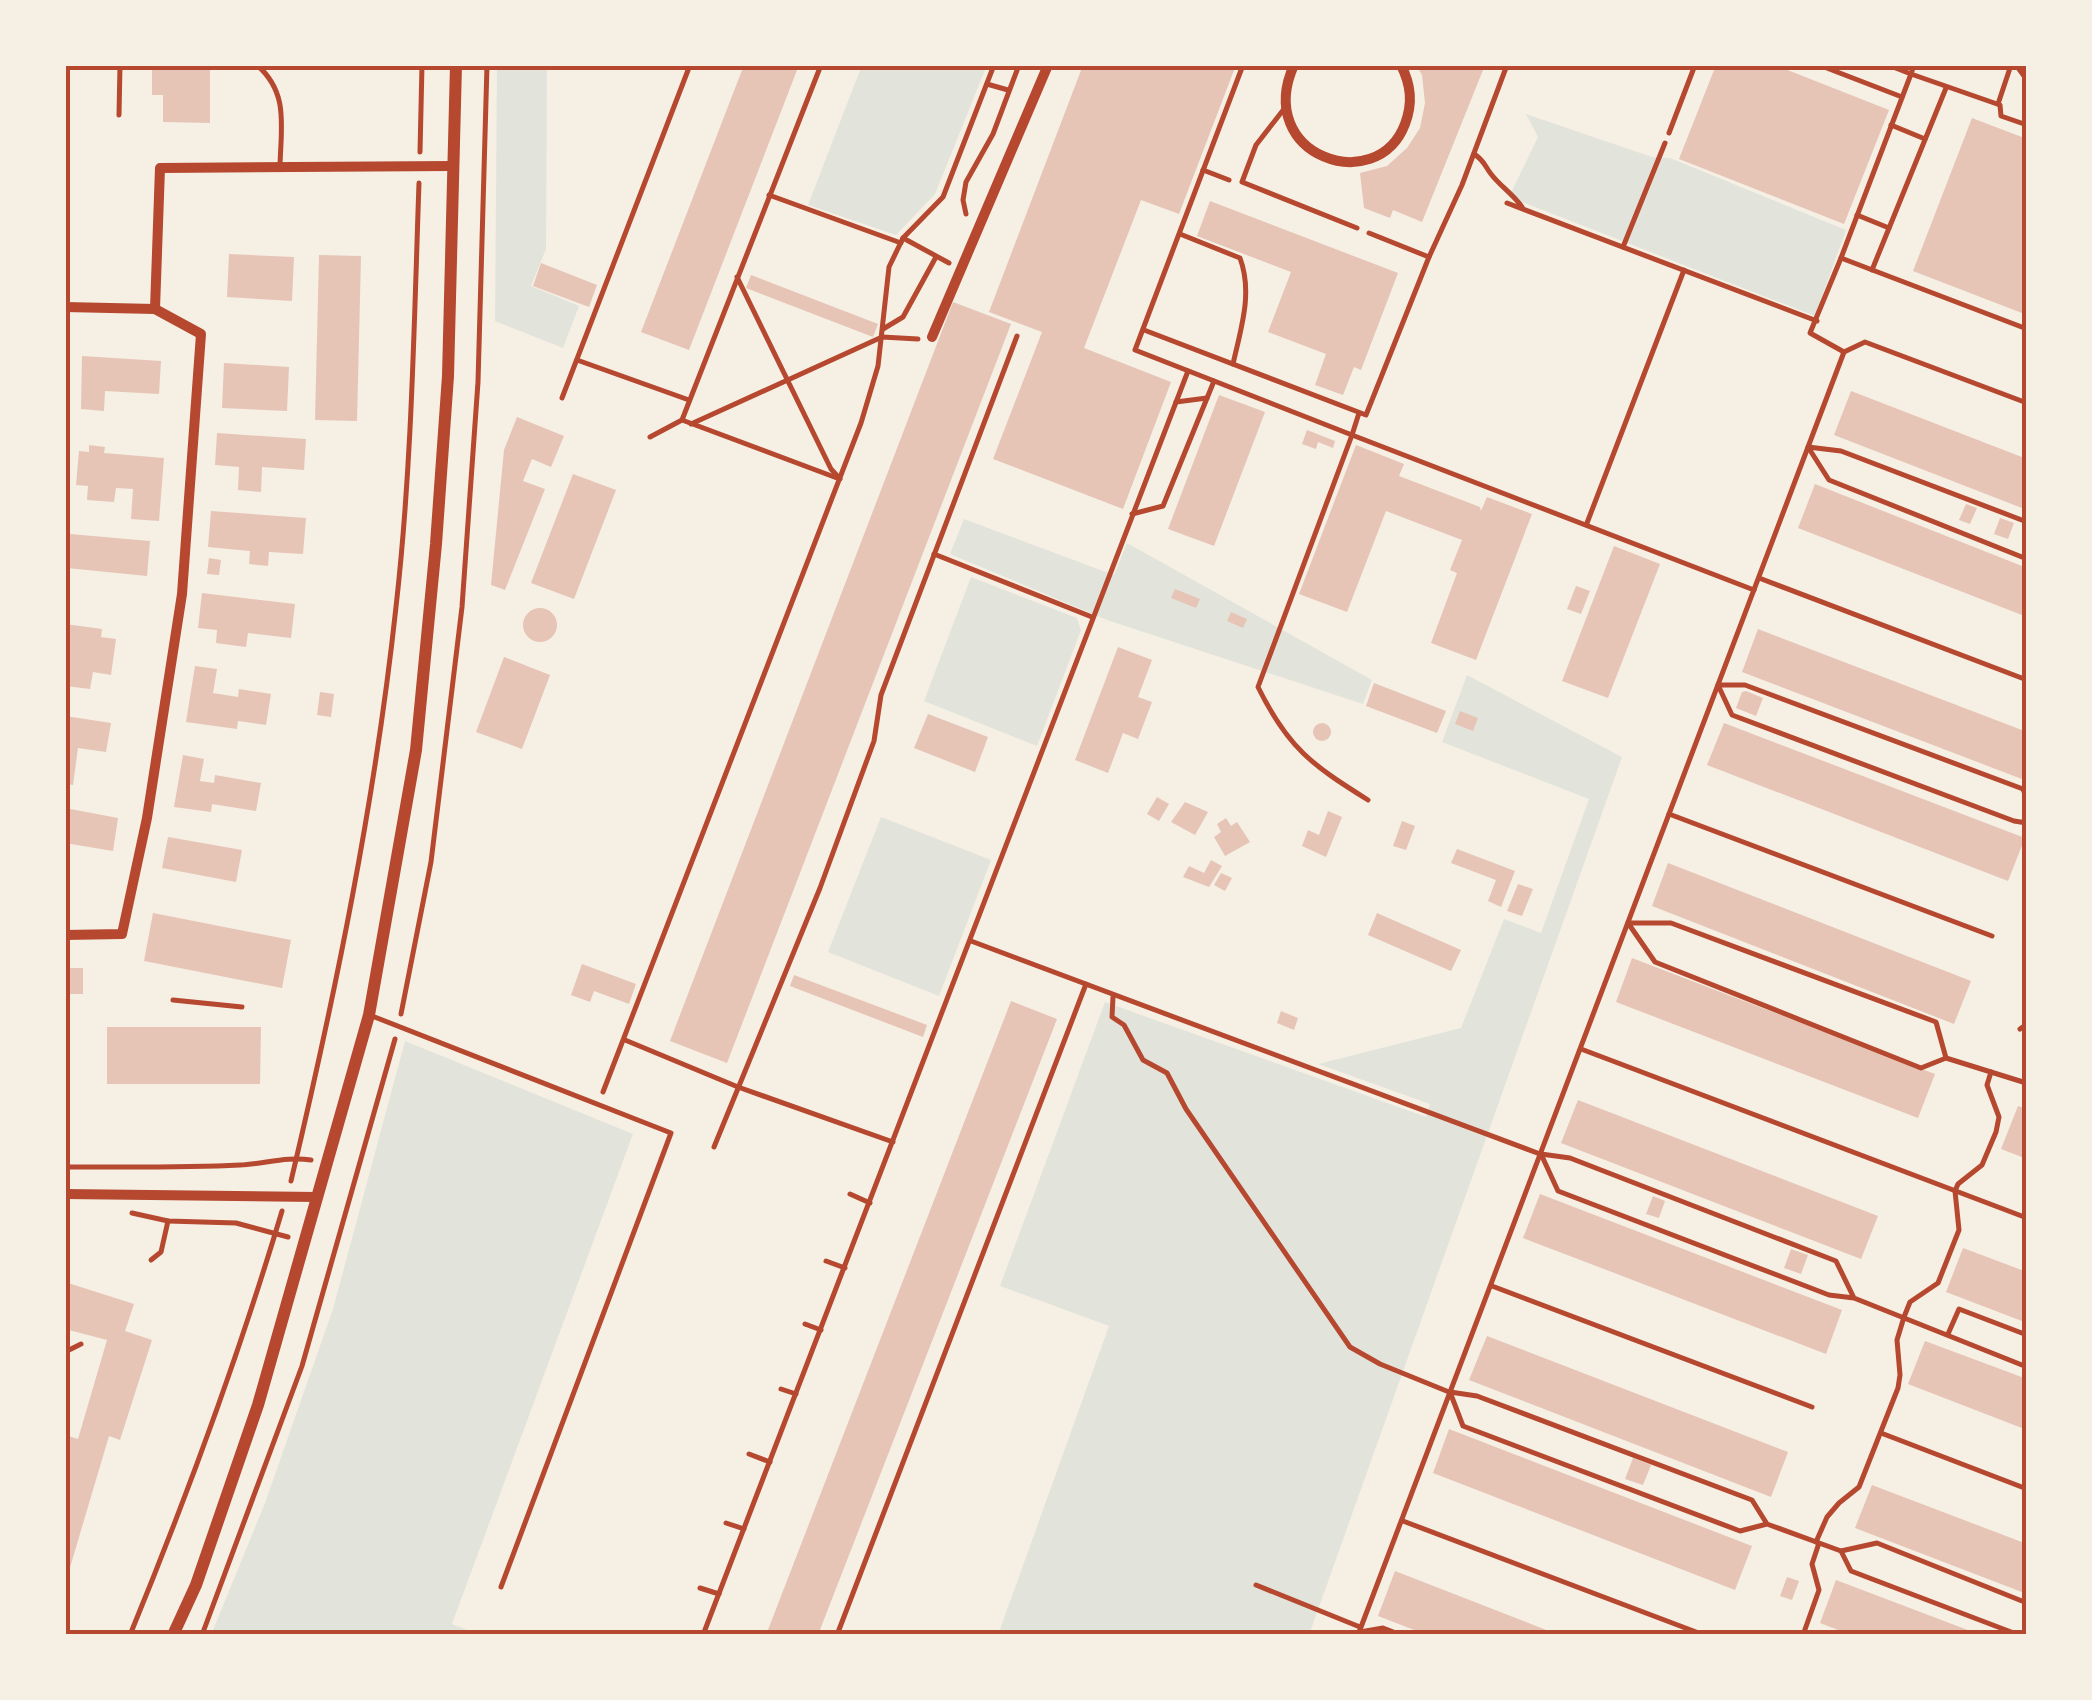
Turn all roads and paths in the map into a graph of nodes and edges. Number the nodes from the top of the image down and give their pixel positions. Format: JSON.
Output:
{"nodes":[{"id":1,"x":120,"y":65,"type":"edge"},
{"id":2,"x":257,"y":65,"type":"edge"},
{"id":3,"x":422,"y":65,"type":"edge"},
{"id":4,"x":456,"y":65,"type":"edge"},
{"id":5,"x":690,"y":65,"type":"edge"},
{"id":6,"x":821,"y":65,"type":"edge"},
{"id":7,"x":994,"y":65,"type":"edge"},
{"id":8,"x":1019,"y":65,"type":"edge"},
{"id":9,"x":1048,"y":65,"type":"edge"},
{"id":10,"x":1243,"y":65,"type":"edge"},
{"id":11,"x":1294,"y":65,"type":"edge"},
{"id":12,"x":1401,"y":65,"type":"edge"},
{"id":13,"x":1507,"y":65,"type":"edge"},
{"id":14,"x":1695,"y":65,"type":"edge"},
{"id":15,"x":1819,"y":65,"type":"edge"},
{"id":16,"x":1888,"y":65,"type":"edge"},
{"id":17,"x":1914,"y":65,"type":"edge"},
{"id":18,"x":2019,"y":65,"type":"edge"},
{"id":19,"x":1911,"y":74,"type":"junction"},
{"id":20,"x":2027,"y":80,"type":"edge"},
{"id":21,"x":987,"y":84,"type":"junction"},
{"id":22,"x":1946,"y":88,"type":"junction"},
{"id":23,"x":1008,"y":90,"type":"junction"},
{"id":24,"x":1902,"y":97,"type":"junction"},
{"id":25,"x":1998,"y":104,"type":"junction"},
{"id":26,"x":1284,"y":109,"type":"junction"},
{"id":27,"x":119,"y":115,"type":"dead end"},
{"id":28,"x":1891,"y":124,"type":"junction"},
{"id":29,"x":2027,"y":125,"type":"edge"},
{"id":30,"x":1668,"y":132,"type":"joint"},
{"id":31,"x":1925,"y":139,"type":"junction"},
{"id":32,"x":1474,"y":154,"type":"junction"},
{"id":33,"x":280,"y":166,"type":"junction"},
{"id":34,"x":420,"y":166,"type":"junction"},
{"id":35,"x":453,"y":166,"type":"junction"},
{"id":36,"x":1203,"y":170,"type":"junction"},
{"id":37,"x":1242,"y":182,"type":"junction"},
{"id":38,"x":769,"y":195,"type":"junction"},
{"id":39,"x":1507,"y":203,"type":"dead end"},
{"id":40,"x":1524,"y":209,"type":"junction"},
{"id":41,"x":1857,"y":215,"type":"junction"},
{"id":42,"x":978,"y":227,"type":"junction"},
{"id":43,"x":1357,"y":228,"type":"joint"},
{"id":44,"x":1889,"y":228,"type":"junction"},
{"id":45,"x":1180,"y":234,"type":"junction"},
{"id":46,"x":902,"y":241,"type":"junction"},
{"id":47,"x":1624,"y":247,"type":"junction"},
{"id":48,"x":1429,"y":258,"type":"junction"},
{"id":49,"x":1841,"y":258,"type":"junction"},
{"id":50,"x":1684,"y":270,"type":"junction"},
{"id":51,"x":1872,"y":270,"type":"junction"},
{"id":52,"x":738,"y":276,"type":"junction"},
{"id":53,"x":65,"y":307,"type":"edge"},
{"id":54,"x":156,"y":309,"type":"junction"},
{"id":55,"x":1817,"y":320,"type":"junction"},
{"id":56,"x":2027,"y":329,"type":"edge"},
{"id":57,"x":1144,"y":330,"type":"junction"},
{"id":58,"x":882,"y":333,"type":"junction"},
{"id":59,"x":1017,"y":336,"type":"dead end"},
{"id":60,"x":932,"y":337,"type":"dead end"},
{"id":61,"x":906,"y":340,"type":"dead end"},
{"id":62,"x":1844,"y":352,"type":"junction"},
{"id":63,"x":577,"y":360,"type":"junction"},
{"id":64,"x":1233,"y":364,"type":"junction"},
{"id":65,"x":1188,"y":371,"type":"junction"},
{"id":66,"x":788,"y":380,"type":"junction"},
{"id":67,"x":1214,"y":381,"type":"junction"},
{"id":68,"x":562,"y":398,"type":"dead end"},
{"id":69,"x":1207,"y":398,"type":"junction"},
{"id":70,"x":689,"y":400,"type":"junction"},
{"id":71,"x":1175,"y":402,"type":"junction"},
{"id":72,"x":2027,"y":404,"type":"edge"},
{"id":73,"x":1359,"y":413,"type":"junction"},
{"id":74,"x":682,"y":420,"type":"junction"},
{"id":75,"x":690,"y":424,"type":"junction"},
{"id":76,"x":1352,"y":435,"type":"junction"},
{"id":77,"x":650,"y":437,"type":"dead end"},
{"id":78,"x":1808,"y":447,"type":"junction"},
{"id":79,"x":840,"y":479,"type":"junction"},
{"id":80,"x":1132,"y":514,"type":"junction"},
{"id":81,"x":2027,"y":522,"type":"edge"},
{"id":82,"x":1587,"y":524,"type":"junction"},
{"id":83,"x":934,"y":554,"type":"junction"},
{"id":84,"x":2027,"y":559,"type":"edge"},
{"id":85,"x":1758,"y":578,"type":"junction"},
{"id":86,"x":1754,"y":590,"type":"junction"},
{"id":87,"x":1092,"y":617,"type":"junction"},
{"id":88,"x":2027,"y":680,"type":"edge"},
{"id":89,"x":1718,"y":685,"type":"junction"},
{"id":90,"x":1368,"y":800,"type":"dead end"},
{"id":91,"x":2027,"y":800,"type":"edge"},
{"id":92,"x":1669,"y":814,"type":"junction"},
{"id":93,"x":2027,"y":823,"type":"edge"},
{"id":94,"x":1628,"y":923,"type":"junction"},
{"id":95,"x":65,"y":934,"type":"edge"},
{"id":96,"x":1992,"y":936,"type":"dead end"},
{"id":97,"x":972,"y":942,"type":"junction"},
{"id":98,"x":1086,"y":984,"type":"junction"},
{"id":99,"x":1113,"y":996,"type":"junction"},
{"id":100,"x":173,"y":1000,"type":"dead end"},
{"id":101,"x":242,"y":1007,"type":"dead end"},
{"id":102,"x":369,"y":1015,"type":"junction"},
{"id":103,"x":2027,"y":1024,"type":"edge"},
{"id":104,"x":2020,"y":1029,"type":"dead end"},
{"id":105,"x":624,"y":1040,"type":"junction"},
{"id":106,"x":1580,"y":1049,"type":"junction"},
{"id":107,"x":1946,"y":1058,"type":"junction"},
{"id":108,"x":1992,"y":1072,"type":"junction"},
{"id":109,"x":2026,"y":1083,"type":"edge"},
{"id":110,"x":738,"y":1088,"type":"junction"},
{"id":111,"x":598,"y":1104,"type":"junction"},
{"id":112,"x":893,"y":1142,"type":"junction"},
{"id":113,"x":714,"y":1147,"type":"dead end"},
{"id":114,"x":1540,"y":1154,"type":"junction"},
{"id":115,"x":296,"y":1158,"type":"junction"},
{"id":116,"x":65,"y":1167,"type":"edge"},
{"id":117,"x":1955,"y":1191,"type":"junction"},
{"id":118,"x":65,"y":1194,"type":"edge"},
{"id":119,"x":850,"y":1194,"type":"dead end"},
{"id":120,"x":287,"y":1196,"type":"junction"},
{"id":121,"x":317,"y":1197,"type":"junction"},
{"id":122,"x":870,"y":1203,"type":"junction"},
{"id":123,"x":127,"y":1212,"type":"dead end"},
{"id":124,"x":2027,"y":1218,"type":"edge"},
{"id":125,"x":168,"y":1221,"type":"junction"},
{"id":126,"x":275,"y":1234,"type":"junction"},
{"id":127,"x":150,"y":1260,"type":"dead end"},
{"id":128,"x":826,"y":1260,"type":"dead end"},
{"id":129,"x":845,"y":1268,"type":"junction"},
{"id":130,"x":1491,"y":1285,"type":"junction"},
{"id":131,"x":1854,"y":1298,"type":"junction"},
{"id":132,"x":1904,"y":1317,"type":"junction"},
{"id":133,"x":805,"y":1324,"type":"dead end"},
{"id":134,"x":821,"y":1330,"type":"junction"},
{"id":135,"x":1948,"y":1334,"type":"junction"},
{"id":136,"x":2027,"y":1335,"type":"edge"},
{"id":137,"x":81,"y":1344,"type":"dead end"},
{"id":138,"x":65,"y":1352,"type":"edge"},
{"id":139,"x":2027,"y":1366,"type":"edge"},
{"id":140,"x":781,"y":1389,"type":"dead end"},
{"id":141,"x":1450,"y":1392,"type":"junction"},
{"id":142,"x":796,"y":1394,"type":"junction"},
{"id":143,"x":1812,"y":1407,"type":"dead end"},
{"id":144,"x":1881,"y":1433,"type":"junction"},
{"id":145,"x":749,"y":1454,"type":"dead end"},
{"id":146,"x":770,"y":1462,"type":"junction"},
{"id":147,"x":2027,"y":1488,"type":"edge"},
{"id":148,"x":1402,"y":1520,"type":"junction"},
{"id":149,"x":726,"y":1522,"type":"dead end"},
{"id":150,"x":1767,"y":1524,"type":"junction"},
{"id":151,"x":744,"y":1529,"type":"junction"},
{"id":152,"x":1818,"y":1542,"type":"junction"},
{"id":153,"x":1840,"y":1551,"type":"junction"},
{"id":154,"x":1256,"y":1584,"type":"dead end"},
{"id":155,"x":501,"y":1586,"type":"dead end"},
{"id":156,"x":700,"y":1588,"type":"dead end"},
{"id":157,"x":719,"y":1594,"type":"junction"},
{"id":158,"x":2027,"y":1603,"type":"edge"},
{"id":159,"x":1360,"y":1632,"type":"edge"},
{"id":160,"x":130,"y":1635,"type":"edge"},
{"id":161,"x":173,"y":1635,"type":"edge"},
{"id":162,"x":703,"y":1635,"type":"edge"},
{"id":163,"x":837,"y":1635,"type":"edge"},
{"id":164,"x":1401,"y":1635,"type":"edge"},
{"id":165,"x":1704,"y":1635,"type":"edge"},
{"id":166,"x":1803,"y":1635,"type":"edge"},
{"id":167,"x":2019,"y":1635,"type":"edge"}],
"edges":[{"from":1,"to":27,"type":"lane"},
{"from":2,"to":33,"type":"lane"},
{"from":3,"to":34,"type":"path"},
{"from":4,"to":35,"type":"street"},
{"from":5,"to":63,"type":"path"},
{"from":6,"to":38,"type":"path"},
{"from":7,"to":21,"type":"path"},
{"from":8,"to":23,"type":"path"},
{"from":9,"to":42,"type":"street"},
{"from":10,"to":36,"type":"path"},
{"from":11,"to":26,"type":"street"},
{"from":12,"to":26,"type":"street"},
{"from":13,"to":32,"type":"path"},
{"from":14,"to":30,"type":"lane"},
{"from":15,"to":24,"type":"path"},
{"from":16,"to":19,"type":"path"},
{"from":17,"to":19,"type":"path"},
{"from":18,"to":20,"type":"path"},
{"from":18,"to":25,"type":"path"},
{"from":19,"to":22,"type":"path"},
{"from":19,"to":24,"type":"path"},
{"from":21,"to":23,"type":"path"},
{"from":21,"to":46,"type":"path"},
{"from":22,"to":25,"type":"path"},
{"from":22,"to":31,"type":"path"},
{"from":23,"to":42,"type":"path"},
{"from":24,"to":28,"type":"path"},
{"from":25,"to":29,"type":"path"},
{"from":26,"to":37,"type":"lane"},
{"from":28,"to":31,"type":"path"},
{"from":28,"to":41,"type":"path"},
{"from":30,"to":47,"type":"path"},
{"from":31,"to":44,"type":"path"},
{"from":32,"to":40,"type":"path"},
{"from":32,"to":48,"type":"path"},
{"from":33,"to":34,"type":"street"},
{"from":33,"to":54,"type":"street"},
{"from":34,"to":35,"type":"street"},
{"from":34,"to":115,"type":"path"},
{"from":35,"to":102,"type":"street"},
{"from":36,"to":37,"type":"path"},
{"from":36,"to":45,"type":"path"},
{"from":37,"to":43,"type":"lane"},
{"from":38,"to":46,"type":"path"},
{"from":38,"to":52,"type":"path"},
{"from":39,"to":40,"type":"path"},
{"from":40,"to":47,"type":"path"},
{"from":41,"to":44,"type":"path"},
{"from":41,"to":49,"type":"path"},
{"from":42,"to":60,"type":"street"},
{"from":43,"to":48,"type":"path"},
{"from":44,"to":51,"type":"path"},
{"from":45,"to":57,"type":"path"},
{"from":45,"to":64,"type":"path"},
{"from":46,"to":58,"type":"path"},
{"from":46,"to":58,"type":"path"},
{"from":47,"to":50,"type":"path"},
{"from":48,"to":73,"type":"path"},
{"from":49,"to":51,"type":"path"},
{"from":49,"to":55,"type":"path"},
{"from":50,"to":55,"type":"path"},
{"from":50,"to":82,"type":"path"},
{"from":51,"to":56,"type":"path"},
{"from":52,"to":66,"type":"path"},
{"from":52,"to":70,"type":"path"},
{"from":53,"to":54,"type":"street"},
{"from":54,"to":95,"type":"street"},
{"from":55,"to":62,"type":"path"},
{"from":57,"to":64,"type":"path"},
{"from":57,"to":65,"type":"path"},
{"from":58,"to":61,"type":"path"},
{"from":58,"to":66,"type":"path"},
{"from":58,"to":79,"type":"path"},
{"from":59,"to":83,"type":"path"},
{"from":62,"to":72,"type":"path"},
{"from":62,"to":78,"type":"path"},
{"from":63,"to":68,"type":"path"},
{"from":63,"to":70,"type":"path"},
{"from":64,"to":73,"type":"path"},
{"from":65,"to":67,"type":"path"},
{"from":65,"to":71,"type":"path"},
{"from":66,"to":75,"type":"path"},
{"from":66,"to":79,"type":"path"},
{"from":67,"to":69,"type":"path"},
{"from":67,"to":76,"type":"path"},
{"from":69,"to":71,"type":"path"},
{"from":69,"to":80,"type":"path"},
{"from":70,"to":74,"type":"path"},
{"from":71,"to":80,"type":"path"},
{"from":73,"to":76,"type":"path"},
{"from":74,"to":75,"type":"path"},
{"from":74,"to":77,"type":"path"},
{"from":75,"to":79,"type":"path"},
{"from":76,"to":82,"type":"path"},
{"from":76,"to":90,"type":"path"},
{"from":78,"to":81,"type":"path"},
{"from":78,"to":84,"type":"path"},
{"from":78,"to":85,"type":"path"},
{"from":79,"to":105,"type":"path"},
{"from":80,"to":87,"type":"path"},
{"from":82,"to":86,"type":"path"},
{"from":83,"to":87,"type":"path"},
{"from":83,"to":110,"type":"path"},
{"from":85,"to":86,"type":"path"},
{"from":85,"to":88,"type":"path"},
{"from":86,"to":89,"type":"path"},
{"from":87,"to":97,"type":"path"},
{"from":89,"to":91,"type":"path"},
{"from":89,"to":92,"type":"path"},
{"from":89,"to":93,"type":"path"},
{"from":92,"to":94,"type":"path"},
{"from":92,"to":96,"type":"path"},
{"from":94,"to":106,"type":"path"},
{"from":94,"to":107,"type":"path"},
{"from":94,"to":107,"type":"path"},
{"from":97,"to":98,"type":"path"},
{"from":97,"to":112,"type":"path"},
{"from":98,"to":99,"type":"path"},
{"from":98,"to":163,"type":"path"},
{"from":99,"to":114,"type":"path"},
{"from":99,"to":141,"type":"path"},
{"from":100,"to":101,"type":"path"},
{"from":102,"to":111,"type":"lane"},
{"from":102,"to":121,"type":"street"},
{"from":103,"to":104,"type":"path"},
{"from":105,"to":110,"type":"path"},
{"from":105,"to":111,"type":"path"},
{"from":106,"to":114,"type":"path"},
{"from":106,"to":117,"type":"path"},
{"from":107,"to":108,"type":"path"},
{"from":108,"to":109,"type":"path"},
{"from":108,"to":117,"type":"path"},
{"from":110,"to":112,"type":"path"},
{"from":110,"to":113,"type":"path"},
{"from":111,"to":155,"type":"lane"},
{"from":112,"to":122,"type":"path"},
{"from":114,"to":130,"type":"path"},
{"from":114,"to":131,"type":"path"},
{"from":114,"to":131,"type":"path"},
{"from":115,"to":116,"type":"path"},
{"from":115,"to":120,"type":"path"},
{"from":117,"to":124,"type":"path"},
{"from":117,"to":132,"type":"path"},
{"from":118,"to":120,"type":"street"},
{"from":119,"to":122,"type":"path"},
{"from":120,"to":121,"type":"street"},
{"from":120,"to":126,"type":"path"},
{"from":121,"to":161,"type":"street"},
{"from":122,"to":129,"type":"path"},
{"from":123,"to":125,"type":"path"},
{"from":125,"to":126,"type":"path"},
{"from":125,"to":127,"type":"path"},
{"from":126,"to":160,"type":"path"},
{"from":128,"to":129,"type":"path"},
{"from":129,"to":134,"type":"path"},
{"from":130,"to":141,"type":"path"},
{"from":130,"to":143,"type":"path"},
{"from":131,"to":132,"type":"path"},
{"from":132,"to":135,"type":"path"},
{"from":132,"to":144,"type":"path"},
{"from":133,"to":134,"type":"path"},
{"from":134,"to":142,"type":"path"},
{"from":135,"to":136,"type":"path"},
{"from":135,"to":139,"type":"path"},
{"from":137,"to":138,"type":"path"},
{"from":140,"to":142,"type":"path"},
{"from":141,"to":148,"type":"path"},
{"from":141,"to":150,"type":"path"},
{"from":141,"to":150,"type":"path"},
{"from":142,"to":146,"type":"path"},
{"from":144,"to":147,"type":"path"},
{"from":144,"to":152,"type":"path"},
{"from":145,"to":146,"type":"path"},
{"from":146,"to":151,"type":"path"},
{"from":148,"to":159,"type":"path"},
{"from":148,"to":165,"type":"path"},
{"from":149,"to":151,"type":"path"},
{"from":150,"to":152,"type":"path"},
{"from":151,"to":157,"type":"path"},
{"from":152,"to":153,"type":"path"},
{"from":152,"to":166,"type":"path"},
{"from":153,"to":158,"type":"path"},
{"from":153,"to":167,"type":"path"},
{"from":154,"to":159,"type":"path"},
{"from":156,"to":157,"type":"path"},
{"from":157,"to":162,"type":"path"},
{"from":159,"to":164,"type":"path"}]}
